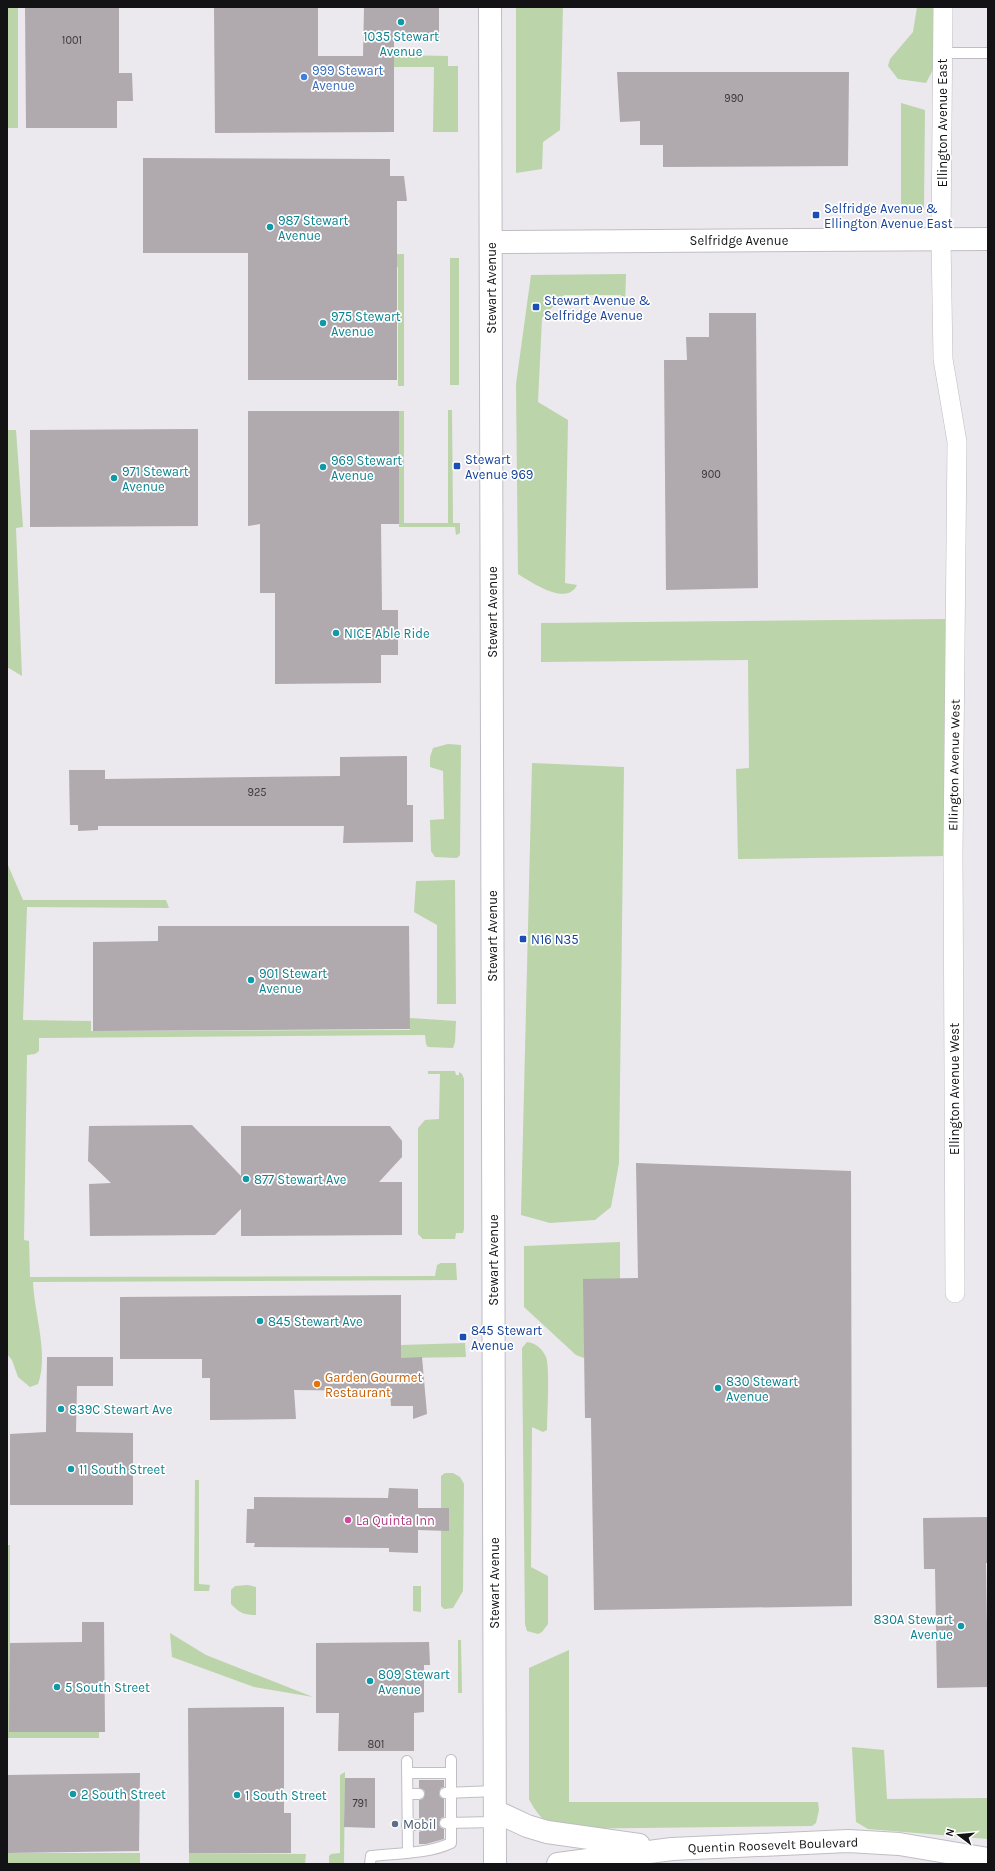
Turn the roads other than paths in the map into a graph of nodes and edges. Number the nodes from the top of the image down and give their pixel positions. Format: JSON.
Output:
{"nodes":[{"id":1,"x":490,"y":7,"type":"edge"},
{"id":2,"x":943,"y":7,"type":"edge"},
{"id":3,"x":942,"y":53,"type":"junction"},
{"id":4,"x":988,"y":53,"type":"edge"},
{"id":5,"x":941,"y":239,"type":"junction"},
{"id":6,"x":988,"y":239,"type":"edge"},
{"id":7,"x":491,"y":242,"type":"junction"},
{"id":8,"x":955,"y":1293,"type":"dead end"},
{"id":9,"x":451,"y":1760,"type":"dead end"},
{"id":10,"x":407,"y":1761,"type":"dead end"},
{"id":11,"x":408,"y":1773,"type":"junction"},
{"id":12,"x":451,"y":1773,"type":"junction"},
{"id":13,"x":448,"y":1793,"type":"junction"},
{"id":14,"x":408,"y":1794,"type":"junction"},
{"id":15,"x":419,"y":1794,"type":"dead end"},
{"id":16,"x":495,"y":1808,"type":"junction"},
{"id":17,"x":449,"y":1823,"type":"junction"},
{"id":18,"x":407,"y":1825,"type":"junction"},
{"id":19,"x":419,"y":1825,"type":"dead end"},
{"id":20,"x":672,"y":1848,"type":"junction"},
{"id":21,"x":408,"y":1852,"type":"junction"},
{"id":22,"x":988,"y":1859,"type":"edge"},
{"id":23,"x":370,"y":1864,"type":"edge"},
{"id":24,"x":495,"y":1864,"type":"edge"},
{"id":25,"x":558,"y":1864,"type":"edge"}],
"edges":[{"from":1,"to":7,"type":"main road","name":"Stewart Avenue"},
{"from":2,"to":3,"type":"street","name":"Ellington Avenue East"},
{"from":3,"to":4,"type":"lane"},
{"from":3,"to":5,"type":"street","name":"Ellington Avenue East"},
{"from":5,"to":6,"type":"main road","name":"Selfridge Avenue"},
{"from":5,"to":7,"type":"main road","name":"Selfridge Avenue"},
{"from":5,"to":8,"type":"street","name":"Ellington Avenue West"},
{"from":7,"to":16,"type":"main road","name":"Stewart Avenue"},
{"from":9,"to":12,"type":"lane"},
{"from":10,"to":11,"type":"lane"},
{"from":11,"to":12,"type":"lane"},
{"from":11,"to":14,"type":"lane"},
{"from":12,"to":13,"type":"lane"},
{"from":13,"to":16,"type":"lane"},
{"from":13,"to":17,"type":"lane"},
{"from":14,"to":15,"type":"lane"},
{"from":14,"to":18,"type":"lane"},
{"from":16,"to":17,"type":"lane"},
{"from":16,"to":20,"type":"main road"},
{"from":16,"to":24,"type":"main road","name":"Stewart Avenue"},
{"from":17,"to":21,"type":"lane"},
{"from":18,"to":19,"type":"lane"},
{"from":18,"to":21,"type":"lane"},
{"from":20,"to":22,"type":"main road","name":"Quentin Roosevelt Boulevard"},
{"from":20,"to":25,"type":"main road","name":"Quentin Roosevelt Boulevard"},
{"from":21,"to":23,"type":"lane"}]}
